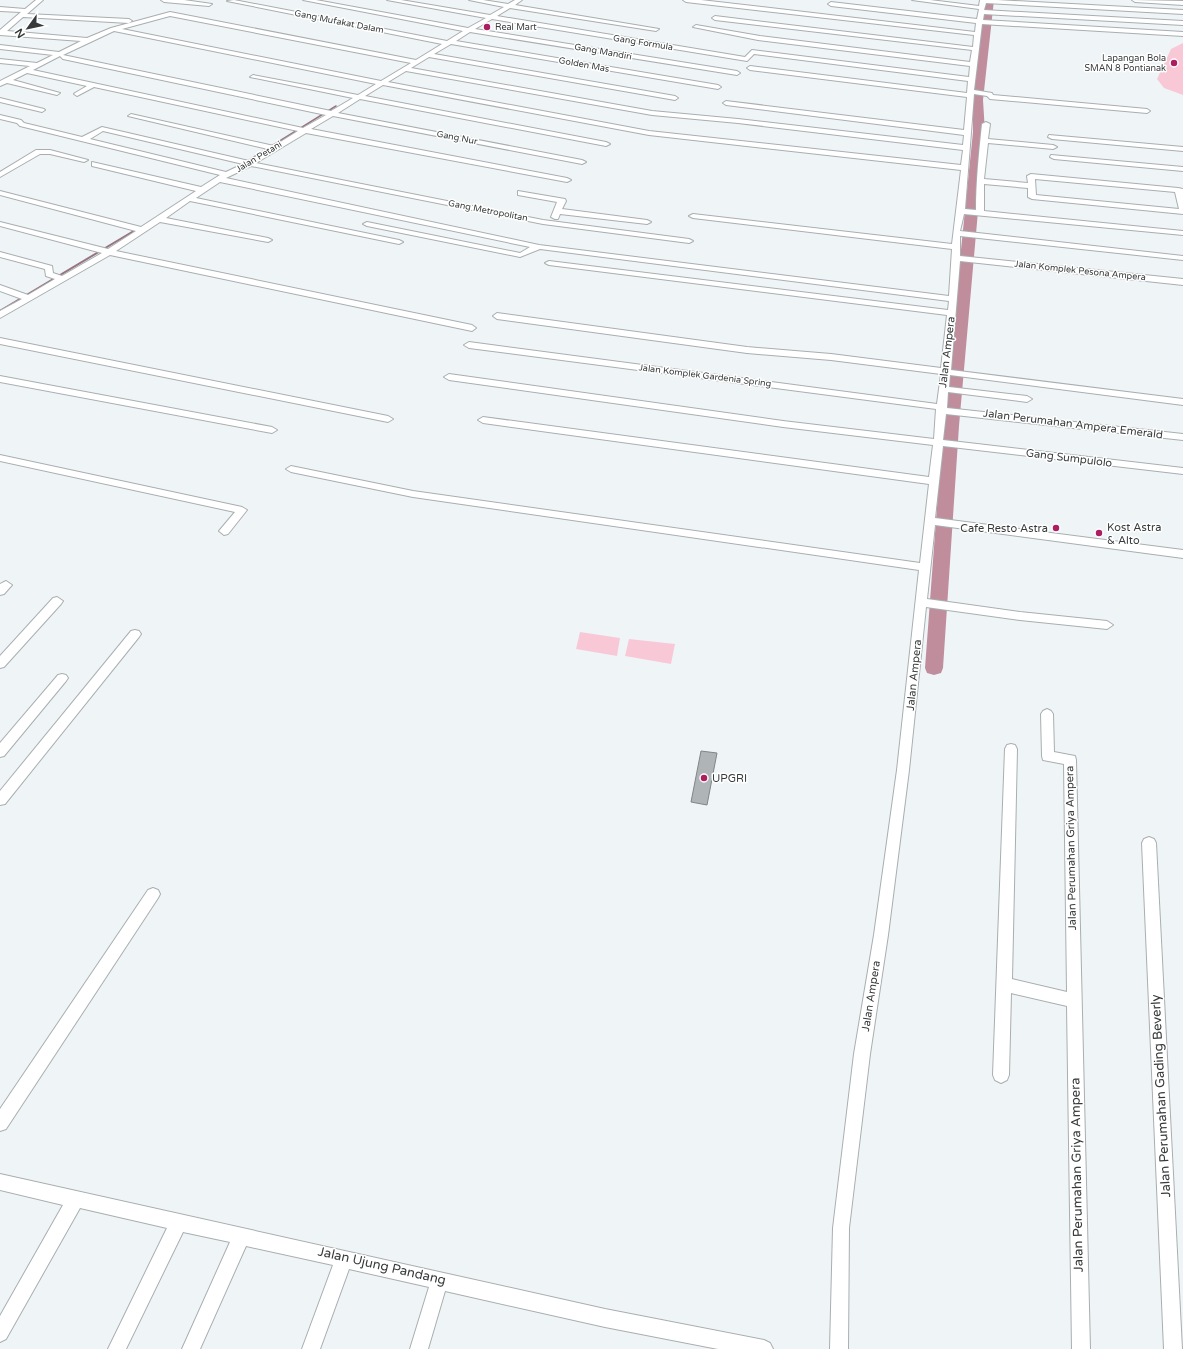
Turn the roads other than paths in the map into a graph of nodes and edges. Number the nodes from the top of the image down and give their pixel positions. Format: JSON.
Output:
{"nodes":[{"id":1,"x":40,"y":0,"type":"edge"},
{"id":2,"x":164,"y":0,"type":"edge"},
{"id":3,"x":306,"y":0,"type":"edge"},
{"id":4,"x":390,"y":0,"type":"edge"},
{"id":5,"x":472,"y":0,"type":"edge"},
{"id":6,"x":519,"y":0,"type":"edge"},
{"id":7,"x":686,"y":0,"type":"edge"},
{"id":8,"x":915,"y":0,"type":"edge"},
{"id":9,"x":1135,"y":0,"type":"edge"},
{"id":10,"x":1140,"y":0,"type":"edge"},
{"id":11,"x":230,"y":1,"type":"edge"},
{"id":12,"x":1183,"y":2,"type":"edge"},
{"id":13,"x":1071,"y":3,"type":"edge"},
{"id":14,"x":209,"y":4,"type":"dead end"},
{"id":15,"x":832,"y":4,"type":"dead end"},
{"id":16,"x":509,"y":6,"type":"junction"},
{"id":17,"x":38,"y":8,"type":"dead end"},
{"id":18,"x":0,"y":9,"type":"edge"},
{"id":19,"x":986,"y":9,"type":"edge"},
{"id":20,"x":1145,"y":10,"type":"junction"},
{"id":21,"x":26,"y":11,"type":"junction"},
{"id":22,"x":76,"y":11,"type":"dead end"},
{"id":23,"x":1183,"y":12,"type":"edge"},
{"id":24,"x":118,"y":14,"type":"dead end"},
{"id":25,"x":606,"y":14,"type":"dead end"},
{"id":26,"x":488,"y":17,"type":"junction"},
{"id":27,"x":715,"y":18,"type":"dead end"},
{"id":28,"x":1150,"y":21,"type":"junction"},
{"id":29,"x":137,"y":22,"type":"junction"},
{"id":30,"x":11,"y":23,"type":"junction"},
{"id":31,"x":992,"y":23,"type":"junction"},
{"id":32,"x":1183,"y":23,"type":"edge"},
{"id":33,"x":0,"y":24,"type":"edge"},
{"id":34,"x":55,"y":24,"type":"dead end"},
{"id":35,"x":696,"y":27,"type":"dead end"},
{"id":36,"x":113,"y":29,"type":"junction"},
{"id":37,"x":468,"y":29,"type":"junction"},
{"id":38,"x":1154,"y":32,"type":"junction"},
{"id":39,"x":0,"y":33,"type":"edge"},
{"id":40,"x":978,"y":34,"type":"junction"},
{"id":41,"x":1183,"y":34,"type":"edge"},
{"id":42,"x":87,"y":40,"type":"junction"},
{"id":43,"x":448,"y":43,"type":"junction"},
{"id":44,"x":0,"y":47,"type":"edge"},
{"id":45,"x":430,"y":48,"type":"dead end"},
{"id":46,"x":437,"y":49,"type":"junction"},
{"id":47,"x":976,"y":49,"type":"junction"},
{"id":48,"x":62,"y":55,"type":"junction"},
{"id":49,"x":427,"y":55,"type":"junction"},
{"id":50,"x":0,"y":61,"type":"edge"},
{"id":51,"x":416,"y":62,"type":"junction"},
{"id":52,"x":973,"y":64,"type":"junction"},
{"id":53,"x":37,"y":65,"type":"junction"},
{"id":54,"x":750,"y":68,"type":"dead end"},
{"id":55,"x":404,"y":69,"type":"junction"},
{"id":56,"x":27,"y":71,"type":"junction"},
{"id":57,"x":737,"y":74,"type":"dead end"},
{"id":58,"x":253,"y":78,"type":"dead end"},
{"id":59,"x":973,"y":80,"type":"junction"},
{"id":60,"x":7,"y":81,"type":"junction"},
{"id":61,"x":381,"y":83,"type":"junction"},
{"id":62,"x":0,"y":84,"type":"edge"},
{"id":63,"x":94,"y":85,"type":"junction"},
{"id":64,"x":718,"y":88,"type":"dead end"},
{"id":65,"x":57,"y":93,"type":"dead end"},
{"id":66,"x":972,"y":93,"type":"junction"},
{"id":67,"x":77,"y":94,"type":"dead end"},
{"id":68,"x":358,"y":98,"type":"junction"},
{"id":69,"x":674,"y":98,"type":"dead end"},
{"id":70,"x":748,"y":98,"type":"dead end"},
{"id":71,"x":0,"y":100,"type":"edge"},
{"id":72,"x":726,"y":102,"type":"dead end"},
{"id":73,"x":42,"y":110,"type":"dead end"},
{"id":74,"x":1147,"y":111,"type":"dead end"},
{"id":75,"x":327,"y":113,"type":"junction"},
{"id":76,"x":131,"y":116,"type":"dead end"},
{"id":77,"x":0,"y":117,"type":"edge"},
{"id":78,"x":944,"y":122,"type":"dead end"},
{"id":79,"x":986,"y":124,"type":"dead end"},
{"id":80,"x":965,"y":127,"type":"junction"},
{"id":81,"x":298,"y":130,"type":"junction"},
{"id":82,"x":83,"y":140,"type":"junction"},
{"id":83,"x":984,"y":141,"type":"junction"},
{"id":84,"x":606,"y":144,"type":"dead end"},
{"id":85,"x":1053,"y":147,"type":"junction"},
{"id":86,"x":270,"y":148,"type":"junction"},
{"id":87,"x":966,"y":148,"type":"junction"},
{"id":88,"x":1183,"y":149,"type":"edge"},
{"id":89,"x":84,"y":160,"type":"dead end"},
{"id":90,"x":582,"y":162,"type":"dead end"},
{"id":91,"x":95,"y":164,"type":"dead end"},
{"id":92,"x":249,"y":164,"type":"junction"},
{"id":93,"x":965,"y":168,"type":"junction"},
{"id":94,"x":1183,"y":169,"type":"edge"},
{"id":95,"x":0,"y":175,"type":"edge"},
{"id":96,"x":223,"y":176,"type":"junction"},
{"id":97,"x":567,"y":180,"type":"dead end"},
{"id":98,"x":980,"y":181,"type":"junction"},
{"id":99,"x":1032,"y":186,"type":"junction"},
{"id":100,"x":203,"y":190,"type":"junction"},
{"id":101,"x":1181,"y":190,"type":"edge"},
{"id":102,"x":0,"y":193,"type":"edge"},
{"id":103,"x":521,"y":193,"type":"dead end"},
{"id":104,"x":190,"y":199,"type":"junction"},
{"id":105,"x":558,"y":211,"type":"junction"},
{"id":106,"x":1183,"y":211,"type":"edge"},
{"id":107,"x":970,"y":212,"type":"junction"},
{"id":108,"x":693,"y":216,"type":"dead end"},
{"id":109,"x":159,"y":219,"type":"junction"},
{"id":110,"x":646,"y":222,"type":"dead end"},
{"id":111,"x":0,"y":224,"type":"edge"},
{"id":112,"x":367,"y":224,"type":"dead end"},
{"id":113,"x":553,"y":224,"type":"junction"},
{"id":114,"x":138,"y":228,"type":"junction"},
{"id":115,"x":958,"y":233,"type":"junction"},
{"id":116,"x":1183,"y":234,"type":"edge"},
{"id":117,"x":268,"y":240,"type":"dead end"},
{"id":118,"x":690,"y":241,"type":"dead end"},
{"id":119,"x":399,"y":242,"type":"dead end"},
{"id":120,"x":540,"y":247,"type":"junction"},
{"id":121,"x":105,"y":250,"type":"junction"},
{"id":122,"x":0,"y":254,"type":"edge"},
{"id":123,"x":959,"y":255,"type":"junction"},
{"id":124,"x":1183,"y":258,"type":"edge"},
{"id":125,"x":549,"y":263,"type":"dead end"},
{"id":126,"x":60,"y":278,"type":"junction"},
{"id":127,"x":1183,"y":282,"type":"edge"},
{"id":128,"x":0,"y":288,"type":"edge"},
{"id":129,"x":28,"y":297,"type":"junction"},
{"id":130,"x":952,"y":299,"type":"junction"},
{"id":131,"x":952,"y":313,"type":"junction"},
{"id":132,"x":0,"y":315,"type":"edge"},
{"id":133,"x":497,"y":316,"type":"dead end"},
{"id":134,"x":472,"y":328,"type":"dead end"},
{"id":135,"x":0,"y":341,"type":"edge"},
{"id":136,"x":469,"y":345,"type":"dead end"},
{"id":137,"x":947,"y":373,"type":"junction"},
{"id":138,"x":449,"y":377,"type":"dead end"},
{"id":139,"x":0,"y":379,"type":"edge"},
{"id":140,"x":946,"y":389,"type":"junction"},
{"id":141,"x":1027,"y":399,"type":"dead end"},
{"id":142,"x":1183,"y":402,"type":"edge"},
{"id":143,"x":941,"y":409,"type":"junction"},
{"id":144,"x":964,"y":412,"type":"joint"},
{"id":145,"x":388,"y":419,"type":"dead end"},
{"id":146,"x":483,"y":420,"type":"dead end"},
{"id":147,"x":272,"y":430,"type":"dead end"},
{"id":148,"x":1183,"y":437,"type":"edge"},
{"id":149,"x":940,"y":443,"type":"junction"},
{"id":150,"x":0,"y":458,"type":"edge"},
{"id":151,"x":291,"y":469,"type":"dead end"},
{"id":152,"x":1183,"y":471,"type":"edge"},
{"id":153,"x":933,"y":481,"type":"junction"},
{"id":154,"x":933,"y":522,"type":"junction"},
{"id":155,"x":224,"y":531,"type":"dead end"},
{"id":156,"x":1183,"y":554,"type":"edge"},
{"id":157,"x":924,"y":567,"type":"junction"},
{"id":158,"x":57,"y":601,"type":"dead end"},
{"id":159,"x":924,"y":602,"type":"junction"},
{"id":160,"x":1107,"y":625,"type":"dead end"},
{"id":161,"x":135,"y":634,"type":"dead end"},
{"id":162,"x":0,"y":664,"type":"edge"},
{"id":163,"x":62,"y":678,"type":"dead end"},
{"id":164,"x":1047,"y":714,"type":"dead end"},
{"id":165,"x":1011,"y":749,"type":"dead end"},
{"id":166,"x":0,"y":752,"type":"edge"},
{"id":167,"x":0,"y":800,"type":"edge"},
{"id":168,"x":1150,"y":843,"type":"dead end"},
{"id":169,"x":153,"y":894,"type":"dead end"},
{"id":170,"x":1004,"y":984,"type":"junction"},
{"id":171,"x":1074,"y":1001,"type":"junction"},
{"id":172,"x":1001,"y":1075,"type":"dead end"},
{"id":173,"x":0,"y":1123,"type":"edge"},
{"id":174,"x":0,"y":1182,"type":"edge"},
{"id":175,"x":76,"y":1199,"type":"junction"},
{"id":176,"x":179,"y":1222,"type":"junction"},
{"id":177,"x":242,"y":1235,"type":"junction"},
{"id":178,"x":344,"y":1258,"type":"junction"},
{"id":179,"x":440,"y":1280,"type":"junction"},
{"id":180,"x":0,"y":1333,"type":"edge"},
{"id":181,"x":117,"y":1349,"type":"edge"},
{"id":182,"x":191,"y":1349,"type":"edge"},
{"id":183,"x":311,"y":1349,"type":"edge"},
{"id":184,"x":418,"y":1349,"type":"edge"},
{"id":185,"x":764,"y":1349,"type":"edge"},
{"id":186,"x":840,"y":1349,"type":"edge"},
{"id":187,"x":1081,"y":1349,"type":"edge"},
{"id":188,"x":1173,"y":1349,"type":"edge"}],
"edges":[{"from":1,"to":21,"type":"street"},
{"from":2,"to":14,"type":"street"},
{"from":3,"to":37,"type":"street","name":"Gang Mandiri"},
{"from":4,"to":26,"type":"street","name":"Gang Formula"},
{"from":5,"to":16,"type":"street"},
{"from":6,"to":16,"type":"street","name":"Jalan Petani"},
{"from":7,"to":40,"type":"street"},
{"from":8,"to":19,"type":"street"},
{"from":9,"to":10,"type":"street"},
{"from":10,"to":12,"type":"street"},
{"from":10,"to":20,"type":"street"},
{"from":11,"to":43,"type":"street","name":"Gang Mufakat Dalam"},
{"from":13,"to":19,"type":"street"},
{"from":13,"to":20,"type":"street"},
{"from":15,"to":19,"type":"street"},
{"from":16,"to":25,"type":"street"},
{"from":16,"to":26,"type":"street","name":"Jalan Petani"},
{"from":17,"to":21,"type":"street"},
{"from":18,"to":21,"type":"street"},
{"from":19,"to":28,"type":"street"},
{"from":19,"to":31,"type":"street"},
{"from":19,"to":31,"type":"street"},
{"from":19,"to":40,"type":"street","name":"Jalan Ampera"},
{"from":20,"to":23,"type":"street"},
{"from":20,"to":28,"type":"street"},
{"from":21,"to":29,"type":"street"},
{"from":21,"to":30,"type":"street"},
{"from":22,"to":24,"type":"street"},
{"from":26,"to":37,"type":"street","name":"Jalan Petani"},
{"from":26,"to":59,"type":"street","name":"Gang Formula"},
{"from":27,"to":47,"type":"street"},
{"from":28,"to":32,"type":"street"},
{"from":28,"to":38,"type":"street"},
{"from":29,"to":36,"type":"street"},
{"from":29,"to":51,"type":"street"},
{"from":30,"to":33,"type":"street"},
{"from":30,"to":34,"type":"street"},
{"from":30,"to":39,"type":"street"},
{"from":31,"to":38,"type":"street"},
{"from":35,"to":52,"type":"street"},
{"from":36,"to":42,"type":"street"},
{"from":36,"to":61,"type":"street"},
{"from":37,"to":43,"type":"street","name":"Jalan Petani"},
{"from":37,"to":57,"type":"street","name":"Gang Mandiri"},
{"from":38,"to":41,"type":"street"},
{"from":39,"to":42,"type":"street"},
{"from":40,"to":47,"type":"street","name":"Jalan Ampera"},
{"from":42,"to":48,"type":"street"},
{"from":43,"to":46,"type":"street","name":"Jalan Petani"},
{"from":43,"to":64,"type":"street","name":"Golden Mas"},
{"from":44,"to":48,"type":"street","name":"Gang Nur"},
{"from":45,"to":46,"type":"street"},
{"from":46,"to":49,"type":"street","name":"Jalan Petani"},
{"from":47,"to":52,"type":"street","name":"Jalan Ampera"},
{"from":48,"to":53,"type":"street"},
{"from":48,"to":75,"type":"street","name":"Gang Nur"},
{"from":49,"to":51,"type":"street","name":"Jalan Petani"},
{"from":49,"to":69,"type":"street"},
{"from":50,"to":53,"type":"street"},
{"from":51,"to":55,"type":"street","name":"Jalan Petani"},
{"from":52,"to":59,"type":"street","name":"Jalan Ampera"},
{"from":53,"to":56,"type":"street"},
{"from":54,"to":66,"type":"street"},
{"from":55,"to":61,"type":"street","name":"Jalan Petani"},
{"from":55,"to":87,"type":"street"},
{"from":56,"to":60,"type":"street"},
{"from":56,"to":63,"type":"street"},
{"from":58,"to":68,"type":"street"},
{"from":59,"to":66,"type":"street","name":"Jalan Ampera"},
{"from":60,"to":62,"type":"street"},
{"from":60,"to":65,"type":"street"},
{"from":61,"to":68,"type":"street","name":"Jalan Petani"},
{"from":61,"to":93,"type":"street"},
{"from":63,"to":67,"type":"street"},
{"from":63,"to":81,"type":"street"},
{"from":66,"to":74,"type":"street"},
{"from":66,"to":80,"type":"street","name":"Jalan Ampera"},
{"from":68,"to":75,"type":"street","name":"Jalan Petani"},
{"from":68,"to":84,"type":"street"},
{"from":70,"to":78,"type":"street"},
{"from":71,"to":73,"type":"street"},
{"from":72,"to":80,"type":"street"},
{"from":75,"to":81,"type":"street","name":"Jalan Petani"},
{"from":75,"to":90,"type":"street","name":"Gang Nur"},
{"from":76,"to":86,"type":"street"},
{"from":77,"to":82,"type":"street"},
{"from":79,"to":83,"type":"street"},
{"from":80,"to":87,"type":"street","name":"Jalan Ampera"},
{"from":81,"to":86,"type":"street","name":"Jalan Petani"},
{"from":81,"to":97,"type":"street"},
{"from":82,"to":92,"type":"street","name":"Gang Metropolitan"},
{"from":82,"to":96,"type":"street"},
{"from":83,"to":85,"type":"street"},
{"from":83,"to":98,"type":"street"},
{"from":85,"to":88,"type":"street"},
{"from":85,"to":94,"type":"street"},
{"from":86,"to":92,"type":"street","name":"Jalan Petani"},
{"from":87,"to":93,"type":"street","name":"Jalan Ampera"},
{"from":89,"to":95,"type":"street"},
{"from":91,"to":100,"type":"street"},
{"from":92,"to":96,"type":"street","name":"Jalan Petani"},
{"from":92,"to":113,"type":"street","name":"Gang Metropolitan"},
{"from":93,"to":107,"type":"street","name":"Jalan Ampera"},
{"from":96,"to":100,"type":"street","name":"Jalan Petani"},
{"from":96,"to":120,"type":"street"},
{"from":98,"to":99,"type":"street"},
{"from":98,"to":107,"type":"street"},
{"from":99,"to":101,"type":"street"},
{"from":99,"to":106,"type":"street"},
{"from":100,"to":104,"type":"street","name":"Jalan Petani"},
{"from":101,"to":106,"type":"street"},
{"from":102,"to":114,"type":"street"},
{"from":103,"to":105,"type":"street"},
{"from":104,"to":109,"type":"street","name":"Jalan Petani"},
{"from":104,"to":119,"type":"street"},
{"from":105,"to":110,"type":"street"},
{"from":105,"to":113,"type":"street"},
{"from":107,"to":115,"type":"street","name":"Jalan Ampera"},
{"from":107,"to":116,"type":"street"},
{"from":108,"to":123,"type":"street","name":"Jalan Komplek Pesona Ampera"},
{"from":109,"to":114,"type":"street","name":"Jalan Petani"},
{"from":109,"to":117,"type":"street"},
{"from":111,"to":121,"type":"street"},
{"from":112,"to":120,"type":"street"},
{"from":113,"to":118,"type":"street","name":"Gang Metropolitan"},
{"from":114,"to":121,"type":"street","name":"Jalan Petani"},
{"from":115,"to":123,"type":"street","name":"Jalan Ampera"},
{"from":115,"to":124,"type":"street"},
{"from":120,"to":130,"type":"street"},
{"from":121,"to":126,"type":"street","name":"Jalan Petani"},
{"from":121,"to":134,"type":"street"},
{"from":122,"to":126,"type":"street"},
{"from":123,"to":127,"type":"street","name":"Jalan Komplek Pesona Ampera"},
{"from":123,"to":130,"type":"street","name":"Jalan Ampera"},
{"from":125,"to":131,"type":"street"},
{"from":126,"to":129,"type":"street","name":"Jalan Petani"},
{"from":128,"to":129,"type":"street"},
{"from":129,"to":132,"type":"street","name":"Jalan Petani"},
{"from":130,"to":131,"type":"street","name":"Jalan Ampera"},
{"from":131,"to":137,"type":"street","name":"Jalan Ampera"},
{"from":133,"to":137,"type":"street"},
{"from":135,"to":145,"type":"street"},
{"from":136,"to":143,"type":"street","name":"Jalan Komplek Gardenia Spring"},
{"from":137,"to":140,"type":"street","name":"Jalan Ampera"},
{"from":137,"to":142,"type":"street"},
{"from":138,"to":149,"type":"street","name":"Gang Sumpulolo"},
{"from":139,"to":147,"type":"street"},
{"from":140,"to":141,"type":"street"},
{"from":140,"to":143,"type":"street","name":"Jalan Ampera"},
{"from":143,"to":144,"type":"street","name":"Jalan Komplek Gardenia Spring"},
{"from":143,"to":149,"type":"street","name":"Jalan Ampera"},
{"from":144,"to":148,"type":"street","name":"Jalan Perumahan Ampera Emerald"},
{"from":146,"to":153,"type":"street"},
{"from":149,"to":152,"type":"street","name":"Gang Sumpulolo"},
{"from":149,"to":153,"type":"street","name":"Jalan Ampera"},
{"from":150,"to":155,"type":"street"},
{"from":151,"to":157,"type":"street"},
{"from":153,"to":154,"type":"street","name":"Jalan Ampera"},
{"from":154,"to":156,"type":"street"},
{"from":154,"to":157,"type":"street","name":"Jalan Ampera"},
{"from":157,"to":159,"type":"street","name":"Jalan Ampera"},
{"from":158,"to":162,"type":"street"},
{"from":159,"to":160,"type":"street"},
{"from":159,"to":186,"type":"street","name":"Jalan Ampera"},
{"from":161,"to":167,"type":"street"},
{"from":163,"to":166,"type":"street"},
{"from":164,"to":171,"type":"street","name":"Jalan Perumahan Griya Ampera"},
{"from":165,"to":170,"type":"street"},
{"from":168,"to":188,"type":"street","name":"Jalan Perumahan Gading Beverly"},
{"from":169,"to":173,"type":"street"},
{"from":170,"to":171,"type":"street"},
{"from":170,"to":172,"type":"street"},
{"from":171,"to":187,"type":"street","name":"Jalan Perumahan Griya Ampera"},
{"from":174,"to":175,"type":"street","name":"Jalan Ujung Pandang"},
{"from":175,"to":176,"type":"street","name":"Jalan Ujung Pandang"},
{"from":175,"to":180,"type":"street"},
{"from":176,"to":177,"type":"street","name":"Jalan Ujung Pandang"},
{"from":176,"to":181,"type":"street"},
{"from":177,"to":178,"type":"street","name":"Jalan Ujung Pandang"},
{"from":177,"to":182,"type":"street"},
{"from":178,"to":179,"type":"street","name":"Jalan Ujung Pandang"},
{"from":178,"to":183,"type":"street"},
{"from":179,"to":184,"type":"street"},
{"from":179,"to":185,"type":"street","name":"Jalan Ujung Pandang"}]}
